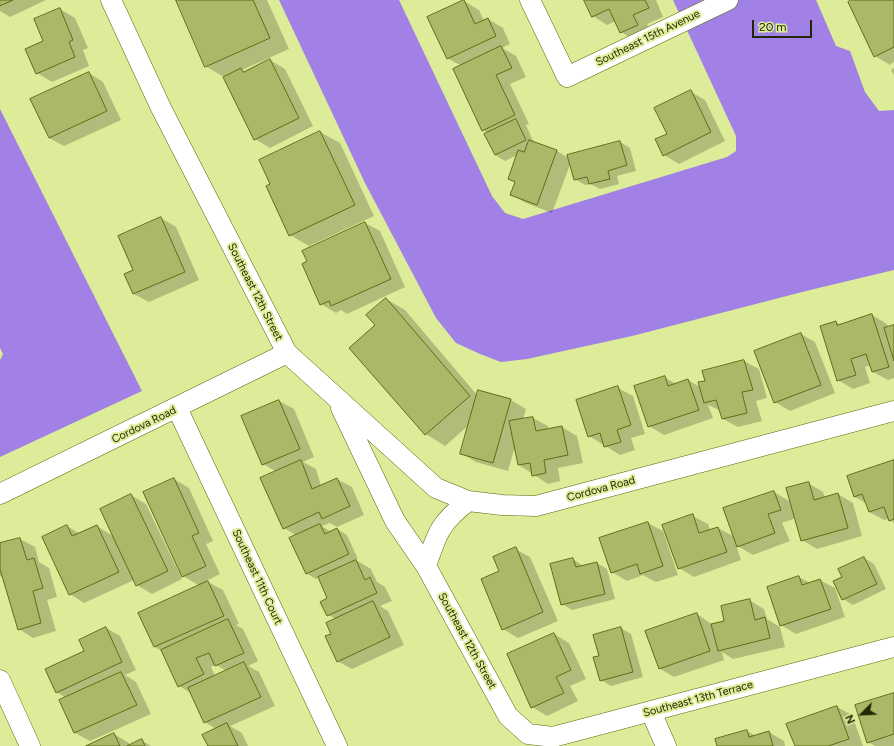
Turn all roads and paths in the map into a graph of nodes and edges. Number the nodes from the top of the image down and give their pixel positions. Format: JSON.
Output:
{"nodes":[{"id":1,"x":112,"y":0,"type":"edge"},
{"id":2,"x":530,"y":0,"type":"edge"},
{"id":3,"x":728,"y":0,"type":"edge"},
{"id":4,"x":287,"y":353,"type":"junction"},
{"id":5,"x":337,"y":399,"type":"junction"},
{"id":6,"x":178,"y":408,"type":"junction"},
{"id":7,"x":894,"y":411,"type":"edge"},
{"id":8,"x":0,"y":494,"type":"edge"},
{"id":9,"x":468,"y":501,"type":"junction"},
{"id":10,"x":426,"y":566,"type":"junction"},
{"id":11,"x":894,"y":647,"type":"edge"},
{"id":12,"x":0,"y":680,"type":"edge"},
{"id":13,"x":651,"y":712,"type":"junction"},
{"id":14,"x":508,"y":716,"type":"joint"},
{"id":15,"x":30,"y":746,"type":"edge"},
{"id":16,"x":337,"y":746,"type":"edge"},
{"id":17,"x":666,"y":746,"type":"edge"}],
"edges":[{"from":1,"to":4,"type":"street","name":"Southeast 12th Street"},
{"from":2,"to":3,"type":"street","name":"Southeast 15th Avenue"},
{"from":4,"to":5,"type":"street","name":"Southeast 12th Street"},
{"from":4,"to":6,"type":"street","name":"Cordova Road"},
{"from":5,"to":9,"type":"street","name":"Cordova Road"},
{"from":5,"to":10,"type":"street","name":"Southeast 12th Street"},
{"from":6,"to":8,"type":"street","name":"Cordova Road"},
{"from":6,"to":16,"type":"street","name":"Southeast 11th Court"},
{"from":7,"to":9,"type":"street","name":"Cordova Road"},
{"from":9,"to":10,"type":"street"},
{"from":10,"to":14,"type":"street","name":"Southeast 12th Street"},
{"from":11,"to":13,"type":"street","name":"Southeast 13th Terrace"},
{"from":12,"to":15,"type":"street"},
{"from":13,"to":14,"type":"street","name":"Southeast 13th Terrace"},
{"from":13,"to":17,"type":"street"}]}
